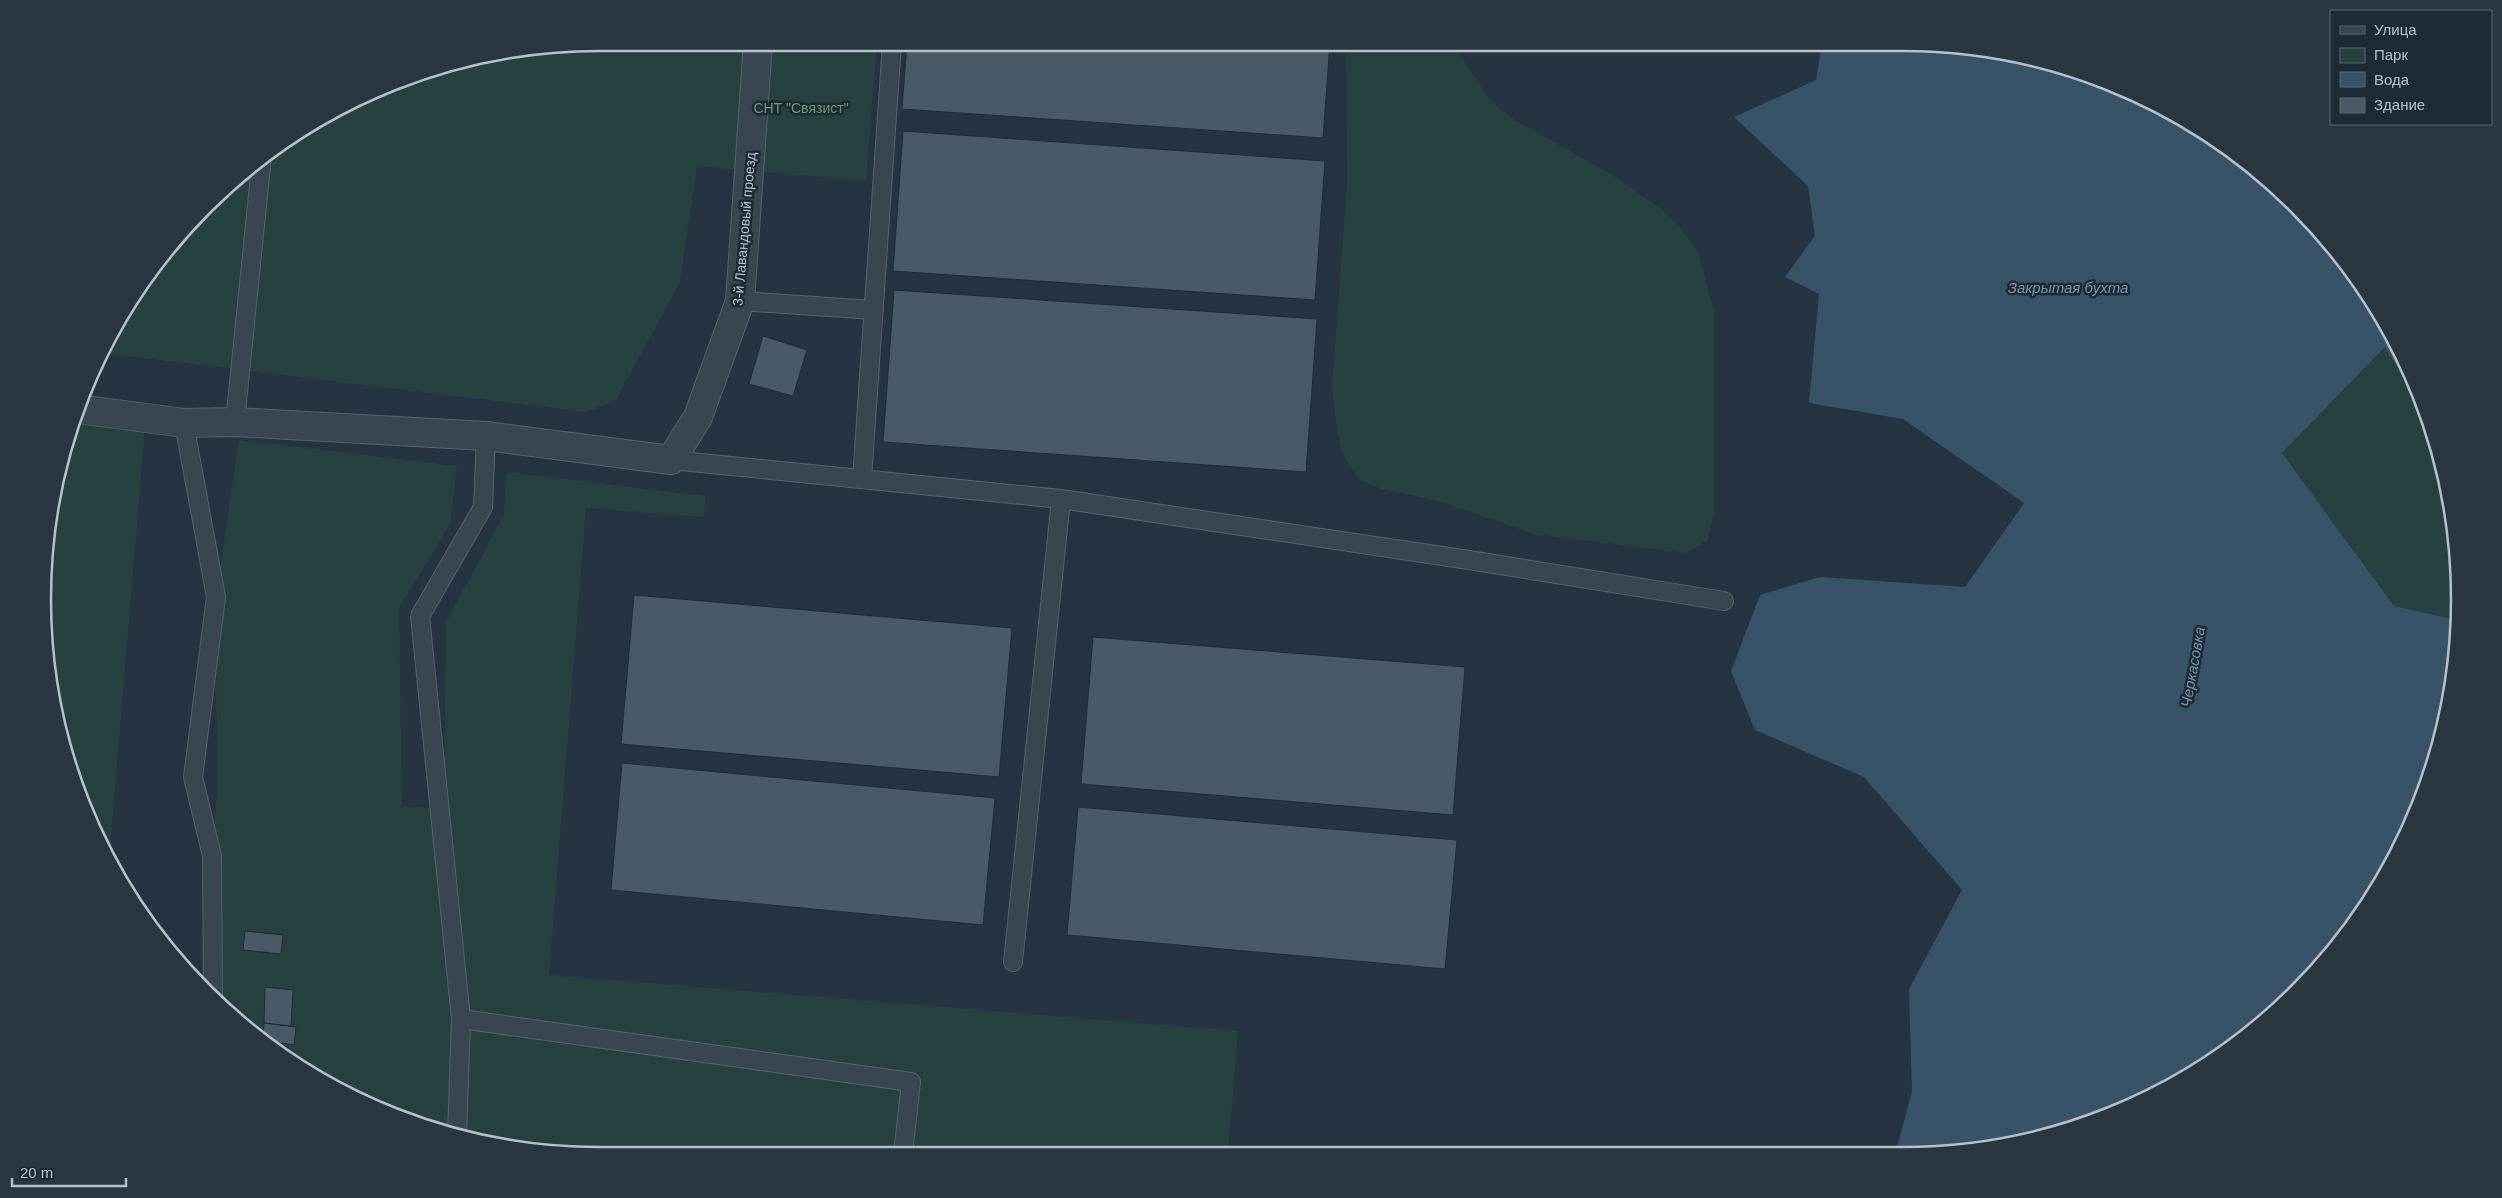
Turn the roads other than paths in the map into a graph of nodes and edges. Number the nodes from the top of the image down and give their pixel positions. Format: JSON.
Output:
{"nodes":[{"id":1,"x":757,"y":51,"type":"edge"},
{"id":2,"x":891,"y":51,"type":"edge"},
{"id":3,"x":261,"y":168,"type":"edge"},
{"id":4,"x":740,"y":301,"type":"junction"},
{"id":5,"x":874,"y":310,"type":"junction"},
{"id":6,"x":85,"y":410,"type":"edge"},
{"id":7,"x":184,"y":422,"type":"junction"},
{"id":8,"x":235,"y":422,"type":"junction"},
{"id":9,"x":486,"y":436,"type":"junction"},
{"id":10,"x":671,"y":460,"type":"junction"},
{"id":11,"x":862,"y":479,"type":"junction"},
{"id":12,"x":1061,"y":500,"type":"junction"},
{"id":13,"x":1724,"y":602,"type":"dead end"},
{"id":14,"x":1012,"y":962,"type":"dead end"},
{"id":15,"x":213,"y":987,"type":"edge"},
{"id":16,"x":461,"y":1019,"type":"junction"},
{"id":17,"x":457,"y":1128,"type":"edge"},
{"id":18,"x":904,"y":1147,"type":"edge"}],
"edges":[{"from":1,"to":4,"type":"street","name":"3-й Лавандовый проезд"},
{"from":2,"to":5,"type":"lane"},
{"from":3,"to":8,"type":"lane"},
{"from":4,"to":5,"type":"lane"},
{"from":4,"to":10,"type":"street","name":"3-й Лавандовый проезд"},
{"from":5,"to":11,"type":"lane"},
{"from":6,"to":7,"type":"street"},
{"from":7,"to":8,"type":"street"},
{"from":7,"to":15,"type":"lane"},
{"from":8,"to":9,"type":"street"},
{"from":9,"to":10,"type":"street"},
{"from":9,"to":16,"type":"lane"},
{"from":10,"to":11,"type":"lane"},
{"from":11,"to":12,"type":"lane"},
{"from":12,"to":13,"type":"lane"},
{"from":12,"to":14,"type":"lane"},
{"from":16,"to":17,"type":"lane"},
{"from":16,"to":18,"type":"lane"}]}
